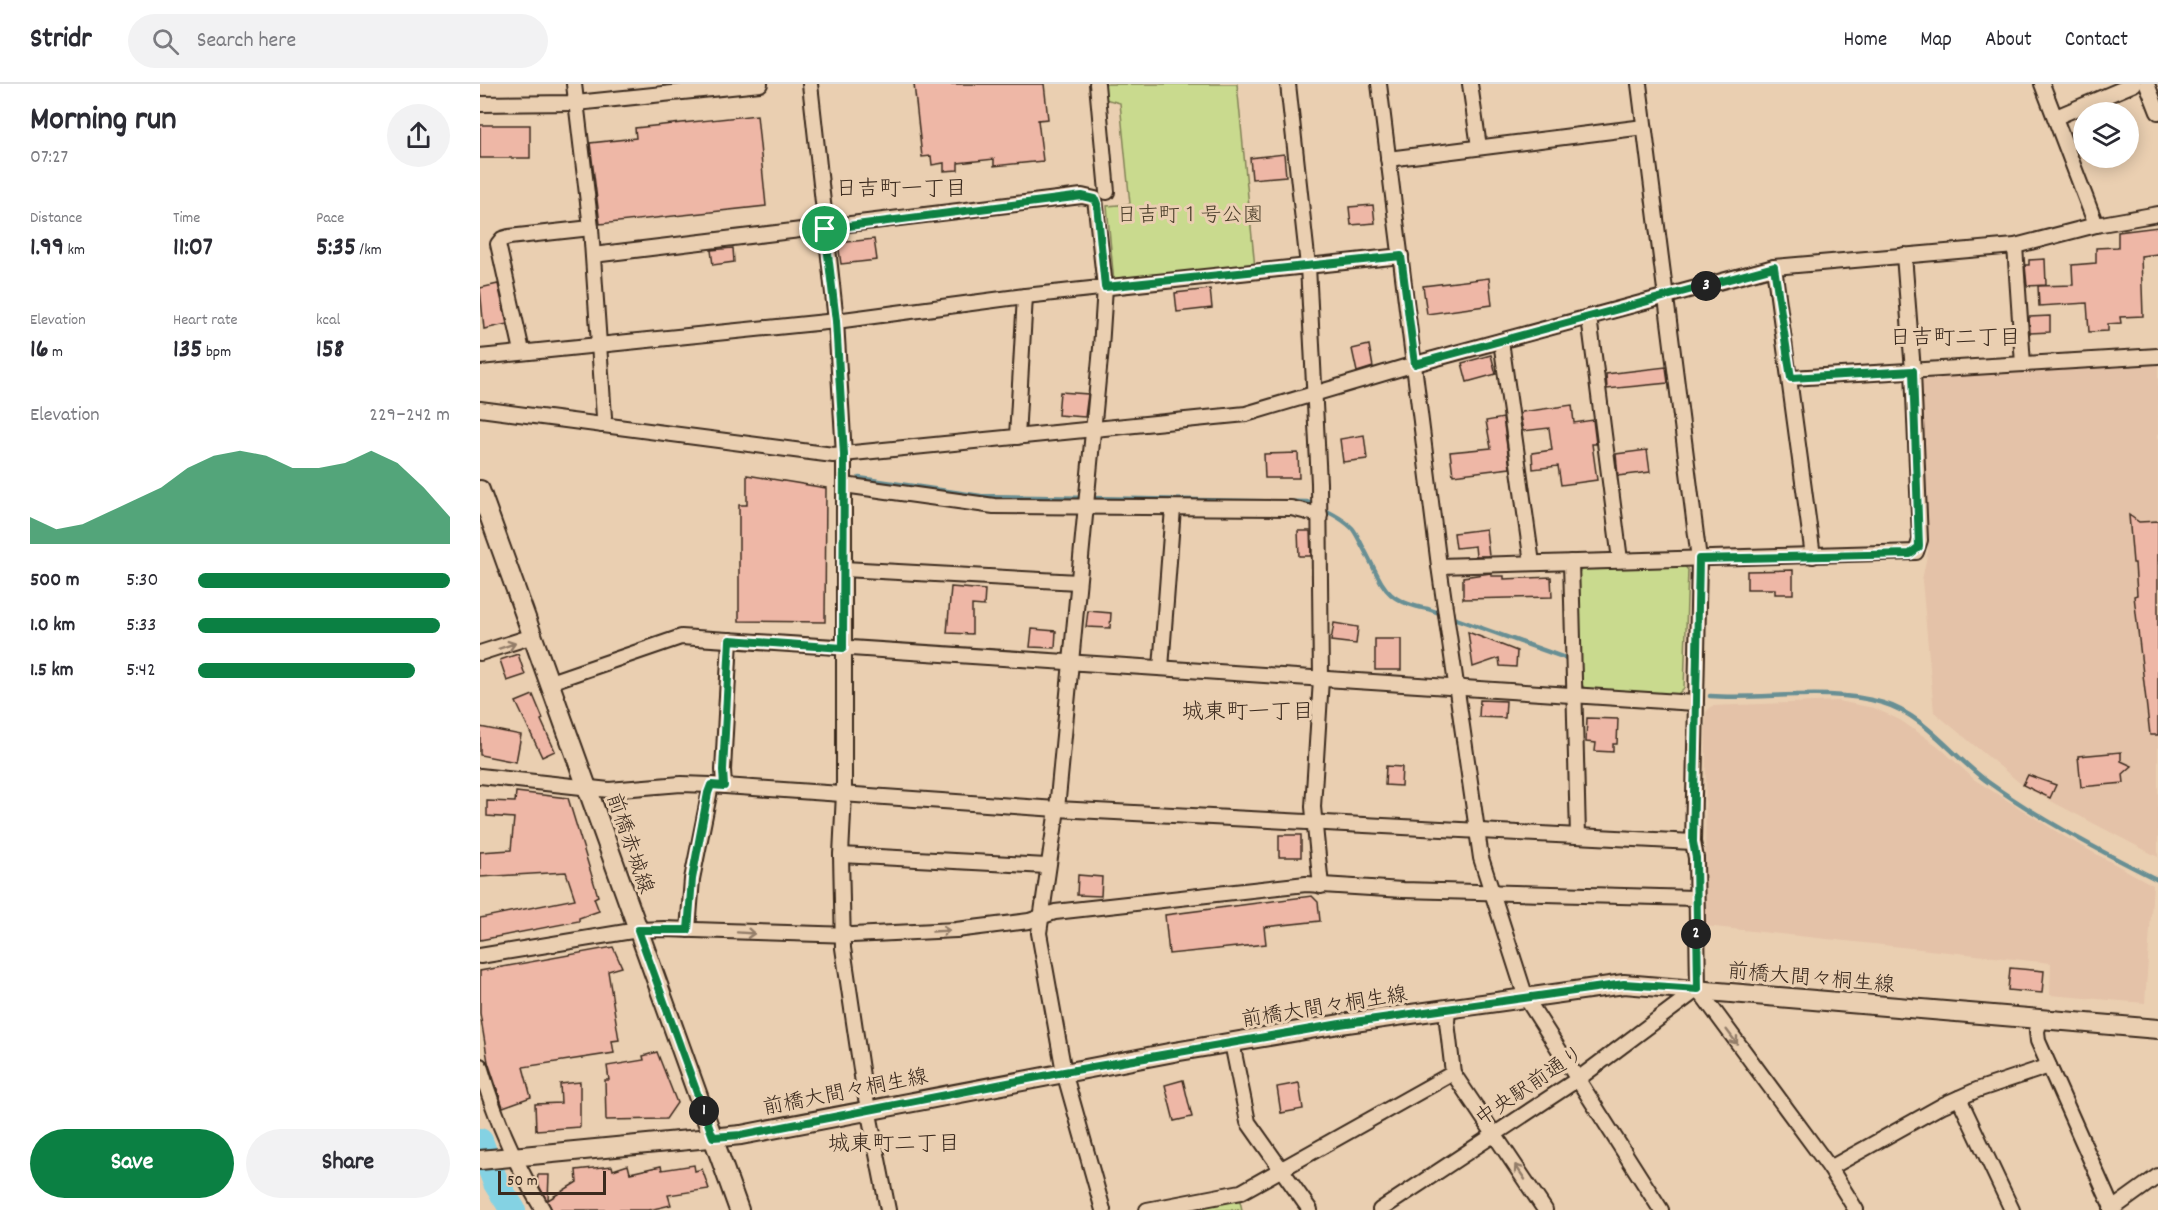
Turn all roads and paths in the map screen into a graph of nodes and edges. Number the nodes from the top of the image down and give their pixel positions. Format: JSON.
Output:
{"nodes":[{"id":1,"x":574,"y":84,"type":"edge"},
{"id":2,"x":760,"y":84,"type":"edge"},
{"id":3,"x":810,"y":84,"type":"edge"},
{"id":4,"x":1097,"y":84,"type":"edge"},
{"id":5,"x":1288,"y":84,"type":"edge"},
{"id":6,"x":1379,"y":84,"type":"edge"},
{"id":7,"x":1470,"y":84,"type":"edge"},
{"id":8,"x":1639,"y":84,"type":"edge"},
{"id":9,"x":2042,"y":84,"type":"edge"},
{"id":10,"x":2134,"y":84,"type":"edge"},
{"id":11,"x":2147,"y":84,"type":"edge"},
{"id":12,"x":576,"y":103,"type":"junction"},
{"id":13,"x":480,"y":104,"type":"edge"},
{"id":14,"x":2158,"y":111,"type":"edge"},
{"id":15,"x":2056,"y":117,"type":"junction"},
{"id":16,"x":1644,"y":127,"type":"junction"},
{"id":17,"x":1479,"y":147,"type":"junction"},
{"id":18,"x":1388,"y":159,"type":"junction"},
{"id":19,"x":1107,"y":192,"type":"dead end"},
{"id":20,"x":2158,"y":214,"type":"edge"},
{"id":21,"x":2096,"y":225,"type":"junction"},
{"id":22,"x":591,"y":228,"type":"junction"},
{"id":23,"x":825,"y":229,"type":"junction"},
{"id":24,"x":2015,"y":246,"type":"junction"},
{"id":25,"x":593,"y":255,"type":"junction"},
{"id":26,"x":1904,"y":255,"type":"junction"},
{"id":27,"x":1401,"y":256,"type":"junction"},
{"id":28,"x":1308,"y":266,"type":"junction"},
{"id":29,"x":1774,"y":267,"type":"junction"},
{"id":30,"x":1105,"y":287,"type":"junction"},
{"id":31,"x":1025,"y":296,"type":"junction"},
{"id":32,"x":1667,"y":296,"type":"junction"},
{"id":33,"x":1589,"y":317,"type":"junction"},
{"id":34,"x":836,"y":321,"type":"junction"},
{"id":35,"x":1501,"y":341,"type":"junction"},
{"id":36,"x":600,"y":345,"type":"junction"},
{"id":37,"x":522,"y":351,"type":"junction"},
{"id":38,"x":2158,"y":356,"type":"edge"},
{"id":39,"x":480,"y":357,"type":"edge"},
{"id":40,"x":1415,"y":364,"type":"junction"},
{"id":41,"x":2022,"y":364,"type":"junction"},
{"id":42,"x":1913,"y":371,"type":"junction"},
{"id":43,"x":1791,"y":378,"type":"junction"},
{"id":44,"x":1314,"y":394,"type":"junction"},
{"id":45,"x":480,"y":409,"type":"edge"},
{"id":46,"x":602,"y":425,"type":"junction"},
{"id":47,"x":1093,"y":429,"type":"junction"},
{"id":48,"x":1017,"y":437,"type":"junction"},
{"id":49,"x":844,"y":455,"type":"junction"},
{"id":50,"x":844,"y":485,"type":"junction"},
{"id":51,"x":480,"y":490,"type":"edge"},
{"id":52,"x":1086,"y":500,"type":"junction"},
{"id":53,"x":1173,"y":508,"type":"junction"},
{"id":54,"x":1320,"y":514,"type":"junction"},
{"id":55,"x":1813,"y":556,"type":"junction"},
{"id":56,"x":1699,"y":559,"type":"junction"},
{"id":57,"x":1620,"y":560,"type":"junction"},
{"id":58,"x":1571,"y":562,"type":"junction"},
{"id":59,"x":1532,"y":563,"type":"junction"},
{"id":60,"x":1439,"y":566,"type":"junction"},
{"id":61,"x":844,"y":569,"type":"junction"},
{"id":62,"x":1078,"y":582,"type":"junction"},
{"id":63,"x":533,"y":636,"type":"junction"},
{"id":64,"x":730,"y":640,"type":"junction"},
{"id":65,"x":843,"y":648,"type":"junction"},
{"id":66,"x":480,"y":653,"type":"edge"},
{"id":67,"x":1071,"y":662,"type":"junction"},
{"id":68,"x":1161,"y":668,"type":"junction"},
{"id":69,"x":1321,"y":679,"type":"junction"},
{"id":70,"x":550,"y":682,"type":"junction"},
{"id":71,"x":1456,"y":687,"type":"junction"},
{"id":72,"x":1575,"y":695,"type":"junction"},
{"id":73,"x":1695,"y":703,"type":"junction"},
{"id":74,"x":480,"y":776,"type":"edge"},
{"id":75,"x":718,"y":785,"type":"junction"},
{"id":76,"x":588,"y":787,"type":"junction"},
{"id":77,"x":844,"y":793,"type":"junction"},
{"id":78,"x":1057,"y":809,"type":"junction"},
{"id":79,"x":1315,"y":823,"type":"junction"},
{"id":80,"x":1478,"y":832,"type":"junction"},
{"id":81,"x":1578,"y":836,"type":"junction"},
{"id":82,"x":1693,"y":842,"type":"junction"},
{"id":83,"x":841,"y":855,"type":"junction"},
{"id":84,"x":1047,"y":866,"type":"junction"},
{"id":85,"x":1321,"y":886,"type":"junction"},
{"id":86,"x":1493,"y":892,"type":"junction"},
{"id":87,"x":1695,"y":898,"type":"junction"},
{"id":88,"x":1042,"y":916,"type":"junction"},
{"id":89,"x":638,"y":930,"type":"junction"},
{"id":90,"x":688,"y":930,"type":"junction"},
{"id":91,"x":842,"y":934,"type":"junction"},
{"id":92,"x":480,"y":956,"type":"edge"},
{"id":93,"x":1698,"y":989,"type":"junction"},
{"id":94,"x":1526,"y":998,"type":"junction"},
{"id":95,"x":1448,"y":1010,"type":"junction"},
{"id":96,"x":2040,"y":1021,"type":"junction"},
{"id":97,"x":2158,"y":1029,"type":"edge"},
{"id":98,"x":1232,"y":1042,"type":"junction"},
{"id":99,"x":480,"y":1066,"type":"edge"},
{"id":100,"x":2049,"y":1066,"type":"junction"},
{"id":101,"x":1064,"y":1072,"type":"junction"},
{"id":102,"x":1453,"y":1073,"type":"junction"},
{"id":103,"x":1578,"y":1079,"type":"junction"},
{"id":104,"x":1959,"y":1098,"type":"junction"},
{"id":105,"x":869,"y":1109,"type":"junction"},
{"id":106,"x":1494,"y":1134,"type":"junction"},
{"id":107,"x":713,"y":1137,"type":"junction"},
{"id":108,"x":507,"y":1157,"type":"junction"},
{"id":109,"x":480,"y":1160,"type":"edge"},
{"id":110,"x":1830,"y":1168,"type":"junction"},
{"id":111,"x":1283,"y":1170,"type":"junction"},
{"id":112,"x":2158,"y":1176,"type":"edge"},
{"id":113,"x":1541,"y":1208,"type":"edge"},
{"id":114,"x":543,"y":1210,"type":"edge"},
{"id":115,"x":739,"y":1210,"type":"edge"},
{"id":116,"x":888,"y":1210,"type":"edge"},
{"id":117,"x":1103,"y":1210,"type":"edge"},
{"id":118,"x":1146,"y":1210,"type":"edge"},
{"id":119,"x":1310,"y":1210,"type":"edge"},
{"id":120,"x":1380,"y":1210,"type":"edge"},
{"id":121,"x":1660,"y":1210,"type":"edge"},
{"id":122,"x":1856,"y":1210,"type":"edge"},
{"id":123,"x":2012,"y":1210,"type":"edge"},
{"id":124,"x":2112,"y":1210,"type":"edge"}],
"edges":[{"from":1,"to":12,"type":"street"},
{"from":2,"to":12,"type":"street"},
{"from":3,"to":23,"type":"street"},
{"from":4,"to":19,"type":"street"},
{"from":5,"to":28,"type":"street"},
{"from":6,"to":18,"type":"street"},
{"from":7,"to":17,"type":"street"},
{"from":8,"to":16,"type":"street"},
{"from":9,"to":15,"type":"street"},
{"from":10,"to":15,"type":"street"},
{"from":11,"to":14,"type":"street"},
{"from":12,"to":13,"type":"street"},
{"from":12,"to":22,"type":"street"},
{"from":15,"to":21,"type":"street"},
{"from":16,"to":17,"type":"street"},
{"from":16,"to":32,"type":"street"},
{"from":17,"to":18,"type":"street"},
{"from":18,"to":27,"type":"street"},
{"from":20,"to":21,"type":"street"},
{"from":21,"to":24,"type":"street"},
{"from":22,"to":25,"type":"street"},
{"from":22,"to":37,"type":"street"},
{"from":23,"to":25,"type":"street"},
{"from":23,"to":30,"type":"street"},
{"from":23,"to":34,"type":"street"},
{"from":24,"to":26,"type":"street"},
{"from":24,"to":41,"type":"street"},
{"from":25,"to":36,"type":"street"},
{"from":26,"to":29,"type":"street"},
{"from":26,"to":42,"type":"street"},
{"from":27,"to":28,"type":"street"},
{"from":27,"to":40,"type":"street"},
{"from":28,"to":30,"type":"street"},
{"from":28,"to":44,"type":"street"},
{"from":29,"to":32,"type":"street"},
{"from":29,"to":43,"type":"street"},
{"from":30,"to":31,"type":"street"},
{"from":30,"to":47,"type":"street"},
{"from":31,"to":34,"type":"street"},
{"from":31,"to":48,"type":"street"},
{"from":32,"to":33,"type":"street"},
{"from":32,"to":56,"type":"street"},
{"from":33,"to":35,"type":"street"},
{"from":33,"to":57,"type":"street"},
{"from":34,"to":36,"type":"street"},
{"from":34,"to":49,"type":"street"},
{"from":35,"to":40,"type":"street"},
{"from":35,"to":59,"type":"street"},
{"from":36,"to":37,"type":"street"},
{"from":36,"to":46,"type":"street"},
{"from":37,"to":39,"type":"street"},
{"from":38,"to":41,"type":"street"},
{"from":40,"to":44,"type":"street"},
{"from":40,"to":60,"type":"street"},
{"from":41,"to":42,"type":"street"},
{"from":42,"to":43,"type":"street"},
{"from":42,"to":55,"type":"street"},
{"from":43,"to":55,"type":"street"},
{"from":44,"to":47,"type":"street"},
{"from":44,"to":54,"type":"street"},
{"from":45,"to":46,"type":"street"},
{"from":46,"to":49,"type":"street"},
{"from":47,"to":48,"type":"street"},
{"from":47,"to":52,"type":"street"},
{"from":48,"to":49,"type":"street"},
{"from":49,"to":50,"type":"street"},
{"from":50,"to":52,"type":"street"},
{"from":50,"to":61,"type":"street"},
{"from":51,"to":63,"type":"main road","name":"前橋赤城線"},
{"from":52,"to":53,"type":"street"},
{"from":52,"to":62,"type":"street"},
{"from":53,"to":54,"type":"street"},
{"from":53,"to":68,"type":"street"},
{"from":54,"to":69,"type":"street"},
{"from":55,"to":56,"type":"street"},
{"from":56,"to":57,"type":"street"},
{"from":56,"to":73,"type":"street"},
{"from":57,"to":58,"type":"street"},
{"from":58,"to":59,"type":"street"},
{"from":58,"to":72,"type":"street"},
{"from":59,"to":60,"type":"street"},
{"from":60,"to":71,"type":"street"},
{"from":61,"to":62,"type":"street"},
{"from":61,"to":65,"type":"street"},
{"from":62,"to":67,"type":"street"},
{"from":66,"to":63,"type":"street","one_way":true},
{"from":63,"to":70,"type":"main road","name":"前橋赤城線"},
{"from":64,"to":65,"type":"street"},
{"from":64,"to":70,"type":"street"},
{"from":64,"to":75,"type":"street"},
{"from":65,"to":67,"type":"street"},
{"from":65,"to":77,"type":"street"},
{"from":67,"to":68,"type":"street"},
{"from":67,"to":78,"type":"street"},
{"from":68,"to":69,"type":"street"},
{"from":69,"to":71,"type":"street"},
{"from":69,"to":79,"type":"street"},
{"from":70,"to":76,"type":"main road","name":"前橋赤城線"},
{"from":71,"to":72,"type":"street"},
{"from":71,"to":80,"type":"street"},
{"from":72,"to":73,"type":"street"},
{"from":72,"to":81,"type":"street"},
{"from":73,"to":82,"type":"street"},
{"from":74,"to":76,"type":"street"},
{"from":75,"to":76,"type":"street"},
{"from":75,"to":77,"type":"street"},
{"from":75,"to":90,"type":"street"},
{"from":76,"to":89,"type":"main road","name":"前橋赤城線"},
{"from":77,"to":78,"type":"street"},
{"from":77,"to":83,"type":"street"},
{"from":78,"to":79,"type":"street"},
{"from":78,"to":84,"type":"street"},
{"from":79,"to":80,"type":"street"},
{"from":79,"to":85,"type":"street"},
{"from":80,"to":81,"type":"street"},
{"from":80,"to":86,"type":"street"},
{"from":81,"to":82,"type":"street"},
{"from":82,"to":87,"type":"street"},
{"from":83,"to":84,"type":"street"},
{"from":83,"to":91,"type":"street"},
{"from":84,"to":88,"type":"street"},
{"from":85,"to":86,"type":"street"},
{"from":85,"to":88,"type":"street"},
{"from":86,"to":87,"type":"street"},
{"from":86,"to":94,"type":"street"},
{"from":87,"to":93,"type":"street"},
{"from":91,"to":88,"type":"street","one_way":true},
{"from":88,"to":101,"type":"street"},
{"from":89,"to":90,"type":"street"},
{"from":89,"to":92,"type":"street"},
{"from":89,"to":107,"type":"main road","name":"前橋赤城線"},
{"from":90,"to":91,"type":"street","one_way":true},
{"from":91,"to":105,"type":"street"},
{"from":93,"to":94,"type":"main road","name":"前橋大間々桐生線"},
{"from":93,"to":96,"type":"main road","name":"前橋大間々桐生線"},
{"from":93,"to":103,"type":"street","name":"中央駅前通り"},
{"from":93,"to":110,"type":"street","one_way":true},
{"from":94,"to":95,"type":"main road","name":"前橋大間々桐生線"},
{"from":94,"to":103,"type":"street"},
{"from":95,"to":98,"type":"main road","name":"前橋大間々桐生線"},
{"from":95,"to":102,"type":"street"},
{"from":96,"to":97,"type":"main road","name":"前橋大間々桐生線"},
{"from":96,"to":100,"type":"street"},
{"from":98,"to":101,"type":"main road","name":"前橋大間々桐生線"},
{"from":98,"to":111,"type":"street"},
{"from":99,"to":108,"type":"street"},
{"from":100,"to":104,"type":"street"},
{"from":100,"to":124,"type":"street"},
{"from":101,"to":105,"type":"main road","name":"前橋大間々桐生線"},
{"from":101,"to":117,"type":"street"},
{"from":102,"to":106,"type":"street"},
{"from":102,"to":111,"type":"street"},
{"from":103,"to":106,"type":"street","name":"中央駅前通り"},
{"from":103,"to":121,"type":"street"},
{"from":104,"to":110,"type":"street"},
{"from":104,"to":123,"type":"street"},
{"from":105,"to":107,"type":"main road","name":"前橋大間々桐生線"},
{"from":105,"to":116,"type":"street"},
{"from":113,"to":106,"type":"street","one_way":true},
{"from":106,"to":120,"type":"street","name":"中央駅前通り"},
{"from":107,"to":108,"type":"main road","name":"前橋大間々桐生線"},
{"from":107,"to":115,"type":"main road","name":"前橋赤城線"},
{"from":108,"to":109,"type":"main road","name":"前橋大間々桐生線"},
{"from":108,"to":114,"type":"street"},
{"from":110,"to":122,"type":"street"},
{"from":111,"to":118,"type":"street"},
{"from":111,"to":119,"type":"street"},
{"from":112,"to":124,"type":"street"}]}
